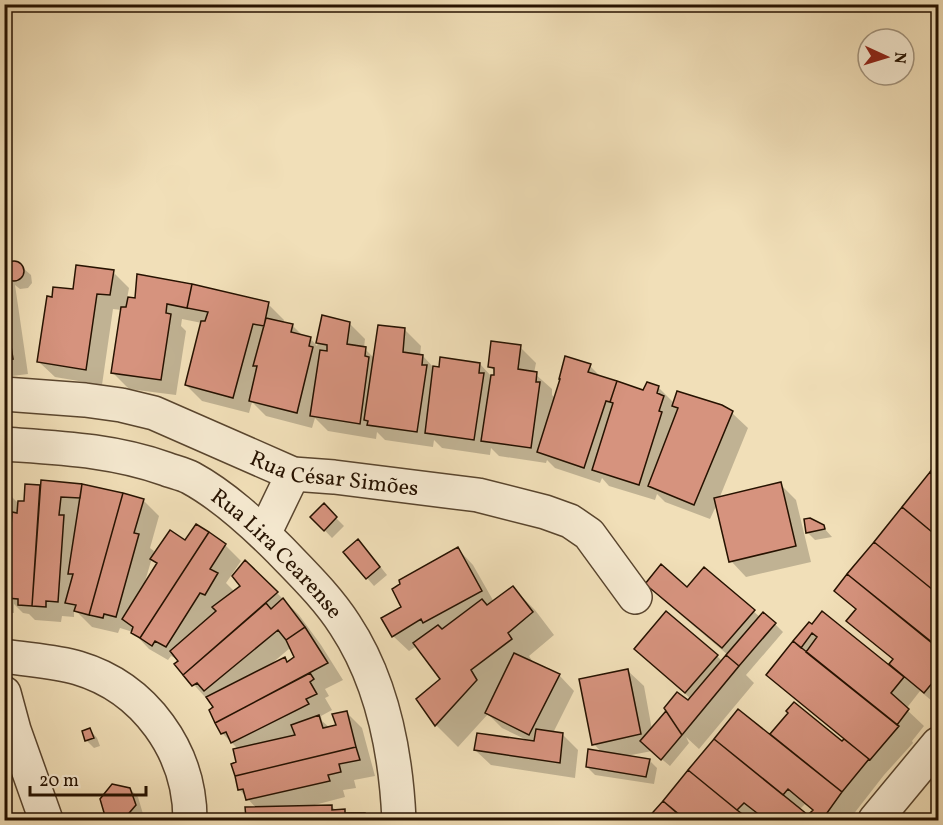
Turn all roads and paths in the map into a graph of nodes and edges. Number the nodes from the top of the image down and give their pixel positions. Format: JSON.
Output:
{"nodes":[{"id":1,"x":4,"y":394,"type":"edge"},
{"id":2,"x":4,"y":444,"type":"edge"},
{"id":3,"x":293,"y":474,"type":"junction"},
{"id":4,"x":264,"y":534,"type":"junction"},
{"id":5,"x":635,"y":597,"type":"dead end"},
{"id":6,"x":4,"y":656,"type":"edge"},
{"id":7,"x":4,"y":693,"type":"edge"},
{"id":8,"x":939,"y":744,"type":"edge"},
{"id":9,"x":46,"y":820,"type":"edge"},
{"id":10,"x":190,"y":820,"type":"edge"},
{"id":11,"x":399,"y":820,"type":"edge"},
{"id":12,"x":875,"y":820,"type":"edge"}],
"edges":[{"from":1,"to":3,"type":"street","name":"Rua César Simões"},
{"from":2,"to":4,"type":"street","name":"Rua Lira Cearense"},
{"from":3,"to":4,"type":"street"},
{"from":3,"to":5,"type":"street","name":"Rua César Simões"},
{"from":4,"to":11,"type":"street","name":"Rua Lira Cearense"},
{"from":6,"to":10,"type":"street"},
{"from":7,"to":9,"type":"street"},
{"from":8,"to":12,"type":"street"}]}
